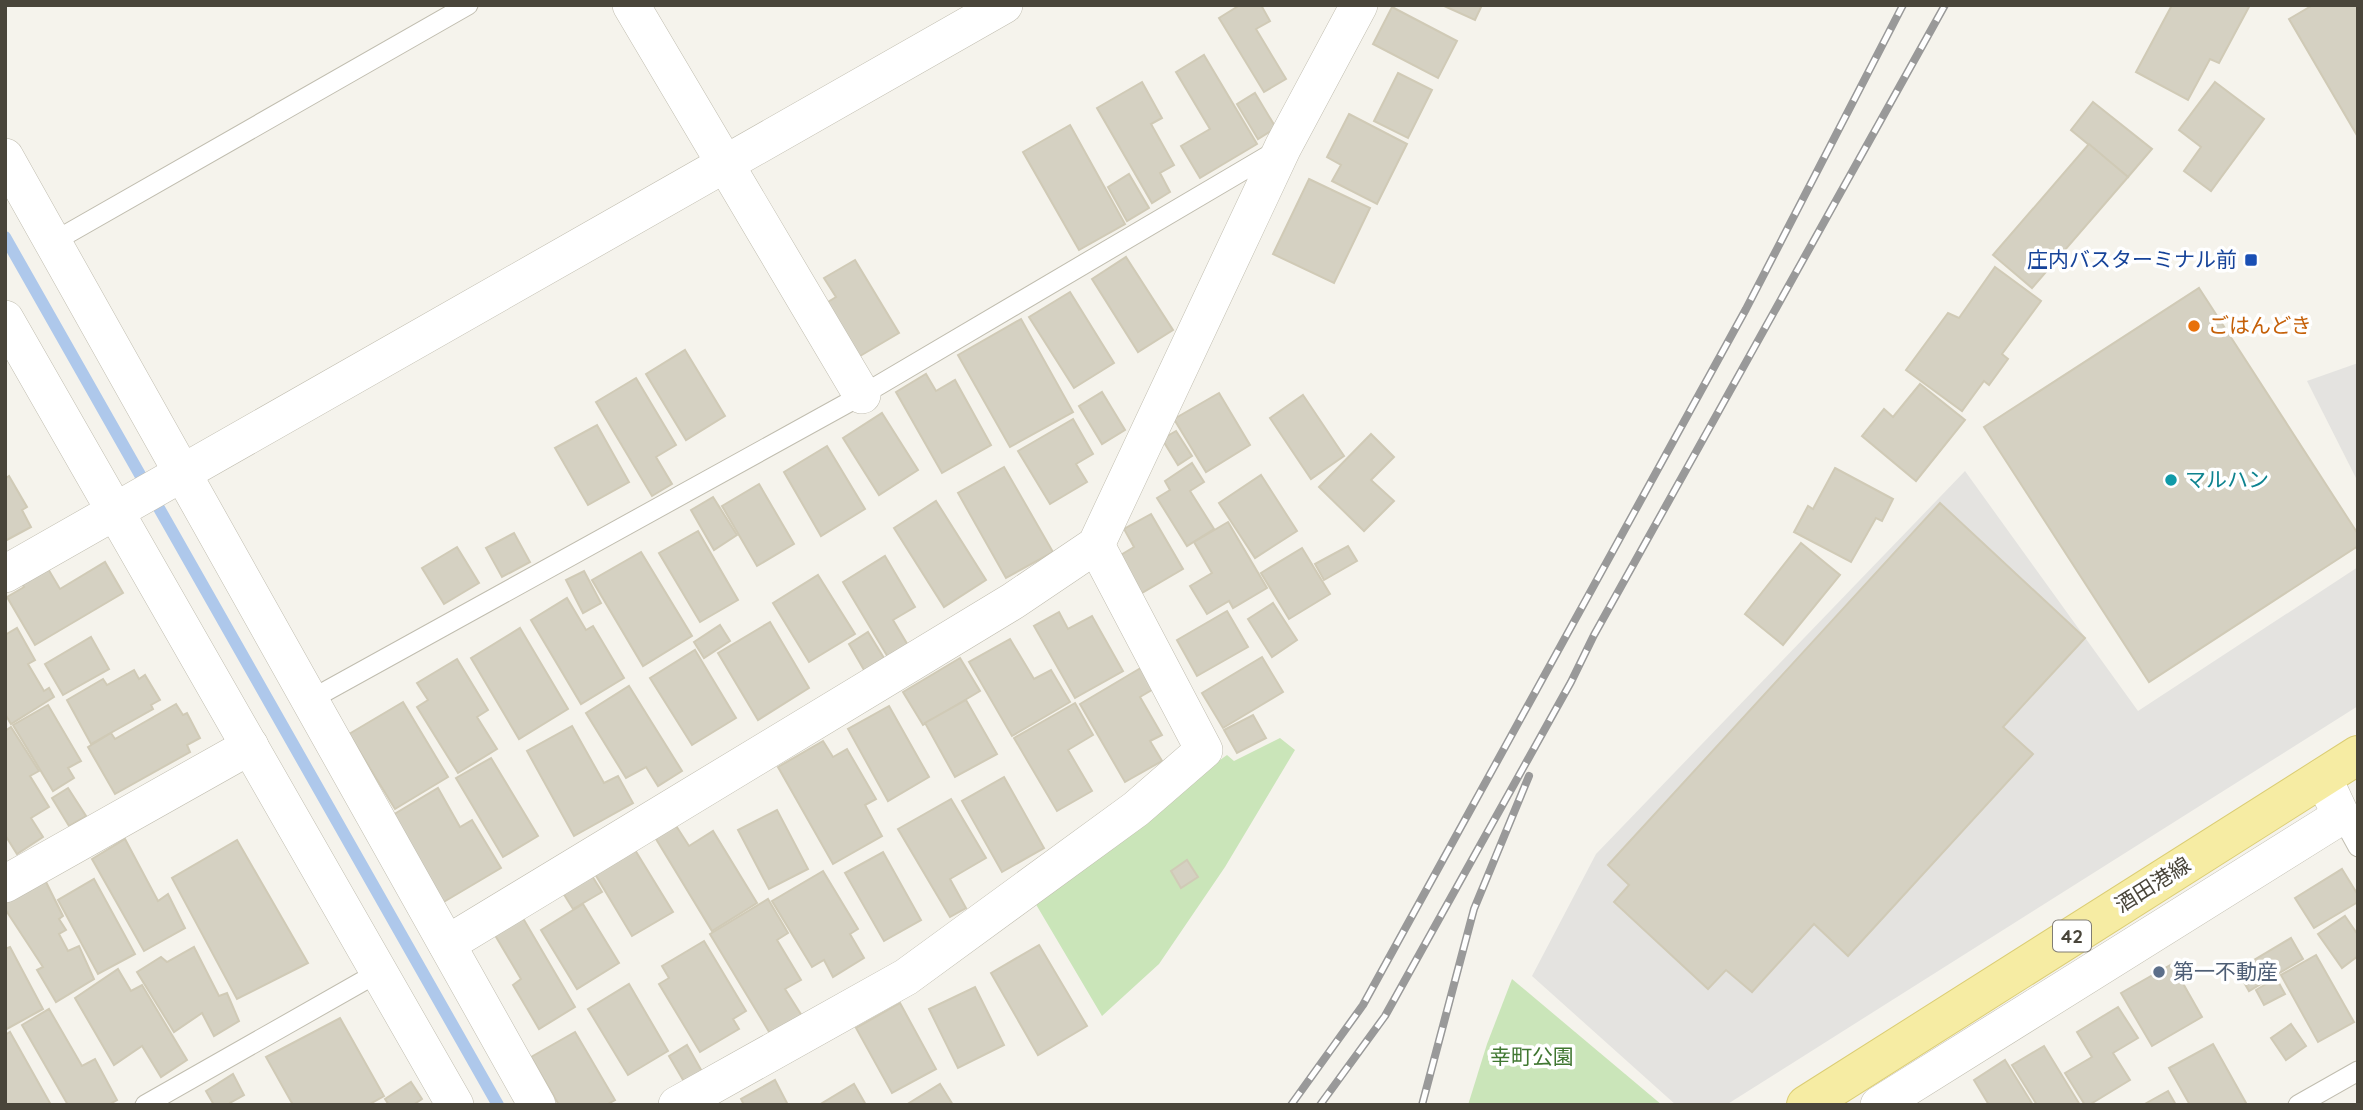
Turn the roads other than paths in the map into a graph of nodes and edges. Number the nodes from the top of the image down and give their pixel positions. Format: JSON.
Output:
{"nodes":[{"id":1,"x":468,"y":5,"type":"edge"},
{"id":2,"x":631,"y":5,"type":"edge"},
{"id":3,"x":1004,"y":5,"type":"edge"},
{"id":4,"x":1360,"y":5,"type":"edge"},
{"id":5,"x":1283,"y":146,"type":"junction"},
{"id":6,"x":5,"y":157,"type":"edge"},
{"id":7,"x":725,"y":164,"type":"junction"},
{"id":8,"x":53,"y":242,"type":"junction"},
{"id":9,"x":5,"y":319,"type":"edge"},
{"id":10,"x":862,"y":395,"type":"junction"},
{"id":11,"x":182,"y":473,"type":"junction"},
{"id":12,"x":115,"y":511,"type":"junction"},
{"id":13,"x":1096,"y":545,"type":"junction"},
{"id":14,"x":5,"y":574,"type":"edge"},
{"id":15,"x":310,"y":700,"type":"junction"},
{"id":16,"x":250,"y":746,"type":"junction"},
{"id":17,"x":2358,"y":755,"type":"edge"},
{"id":18,"x":2323,"y":777,"type":"junction"},
{"id":19,"x":2349,"y":832,"type":"edge"},
{"id":20,"x":5,"y":884,"type":"edge"},
{"id":21,"x":447,"y":944,"type":"junction"},
{"id":22,"x":379,"y":972,"type":"junction"},
{"id":23,"x":2358,"y":1071,"type":"edge"},
{"id":24,"x":1921,"y":1093,"type":"edge"},
{"id":25,"x":718,"y":1095,"type":"edge"},
{"id":26,"x":1814,"y":1100,"type":"edge"},
{"id":27,"x":145,"y":1105,"type":"edge"},
{"id":28,"x":455,"y":1105,"type":"edge"},
{"id":29,"x":537,"y":1105,"type":"edge"},
{"id":30,"x":677,"y":1105,"type":"edge"},
{"id":31,"x":1879,"y":1105,"type":"edge"},
{"id":32,"x":2298,"y":1105,"type":"edge"}],
"edges":[{"from":1,"to":8,"type":"lane"},
{"from":2,"to":7,"type":"street"},
{"from":3,"to":7,"type":"street"},
{"from":4,"to":5,"type":"street"},
{"from":5,"to":10,"type":"lane"},
{"from":5,"to":13,"type":"street"},
{"from":6,"to":8,"type":"street"},
{"from":7,"to":10,"type":"street"},
{"from":7,"to":11,"type":"street"},
{"from":8,"to":11,"type":"street"},
{"from":9,"to":12,"type":"street"},
{"from":10,"to":15,"type":"lane"},
{"from":11,"to":12,"type":"street"},
{"from":11,"to":15,"type":"street"},
{"from":12,"to":14,"type":"street"},
{"from":12,"to":16,"type":"street"},
{"from":13,"to":21,"type":"street"},
{"from":13,"to":25,"type":"street"},
{"from":15,"to":21,"type":"street"},
{"from":16,"to":20,"type":"street"},
{"from":16,"to":22,"type":"street"},
{"from":17,"to":18,"type":"main road","name":"酒田港線","number":"42"},
{"from":18,"to":19,"type":"street"},
{"from":18,"to":26,"type":"main road","name":"酒田港線","number":"42"},
{"from":19,"to":24,"type":"street"},
{"from":21,"to":29,"type":"street"},
{"from":22,"to":27,"type":"lane"},
{"from":22,"to":28,"type":"street"},
{"from":23,"to":32,"type":"lane"},
{"from":24,"to":31,"type":"street"},
{"from":25,"to":30,"type":"street"}]}
